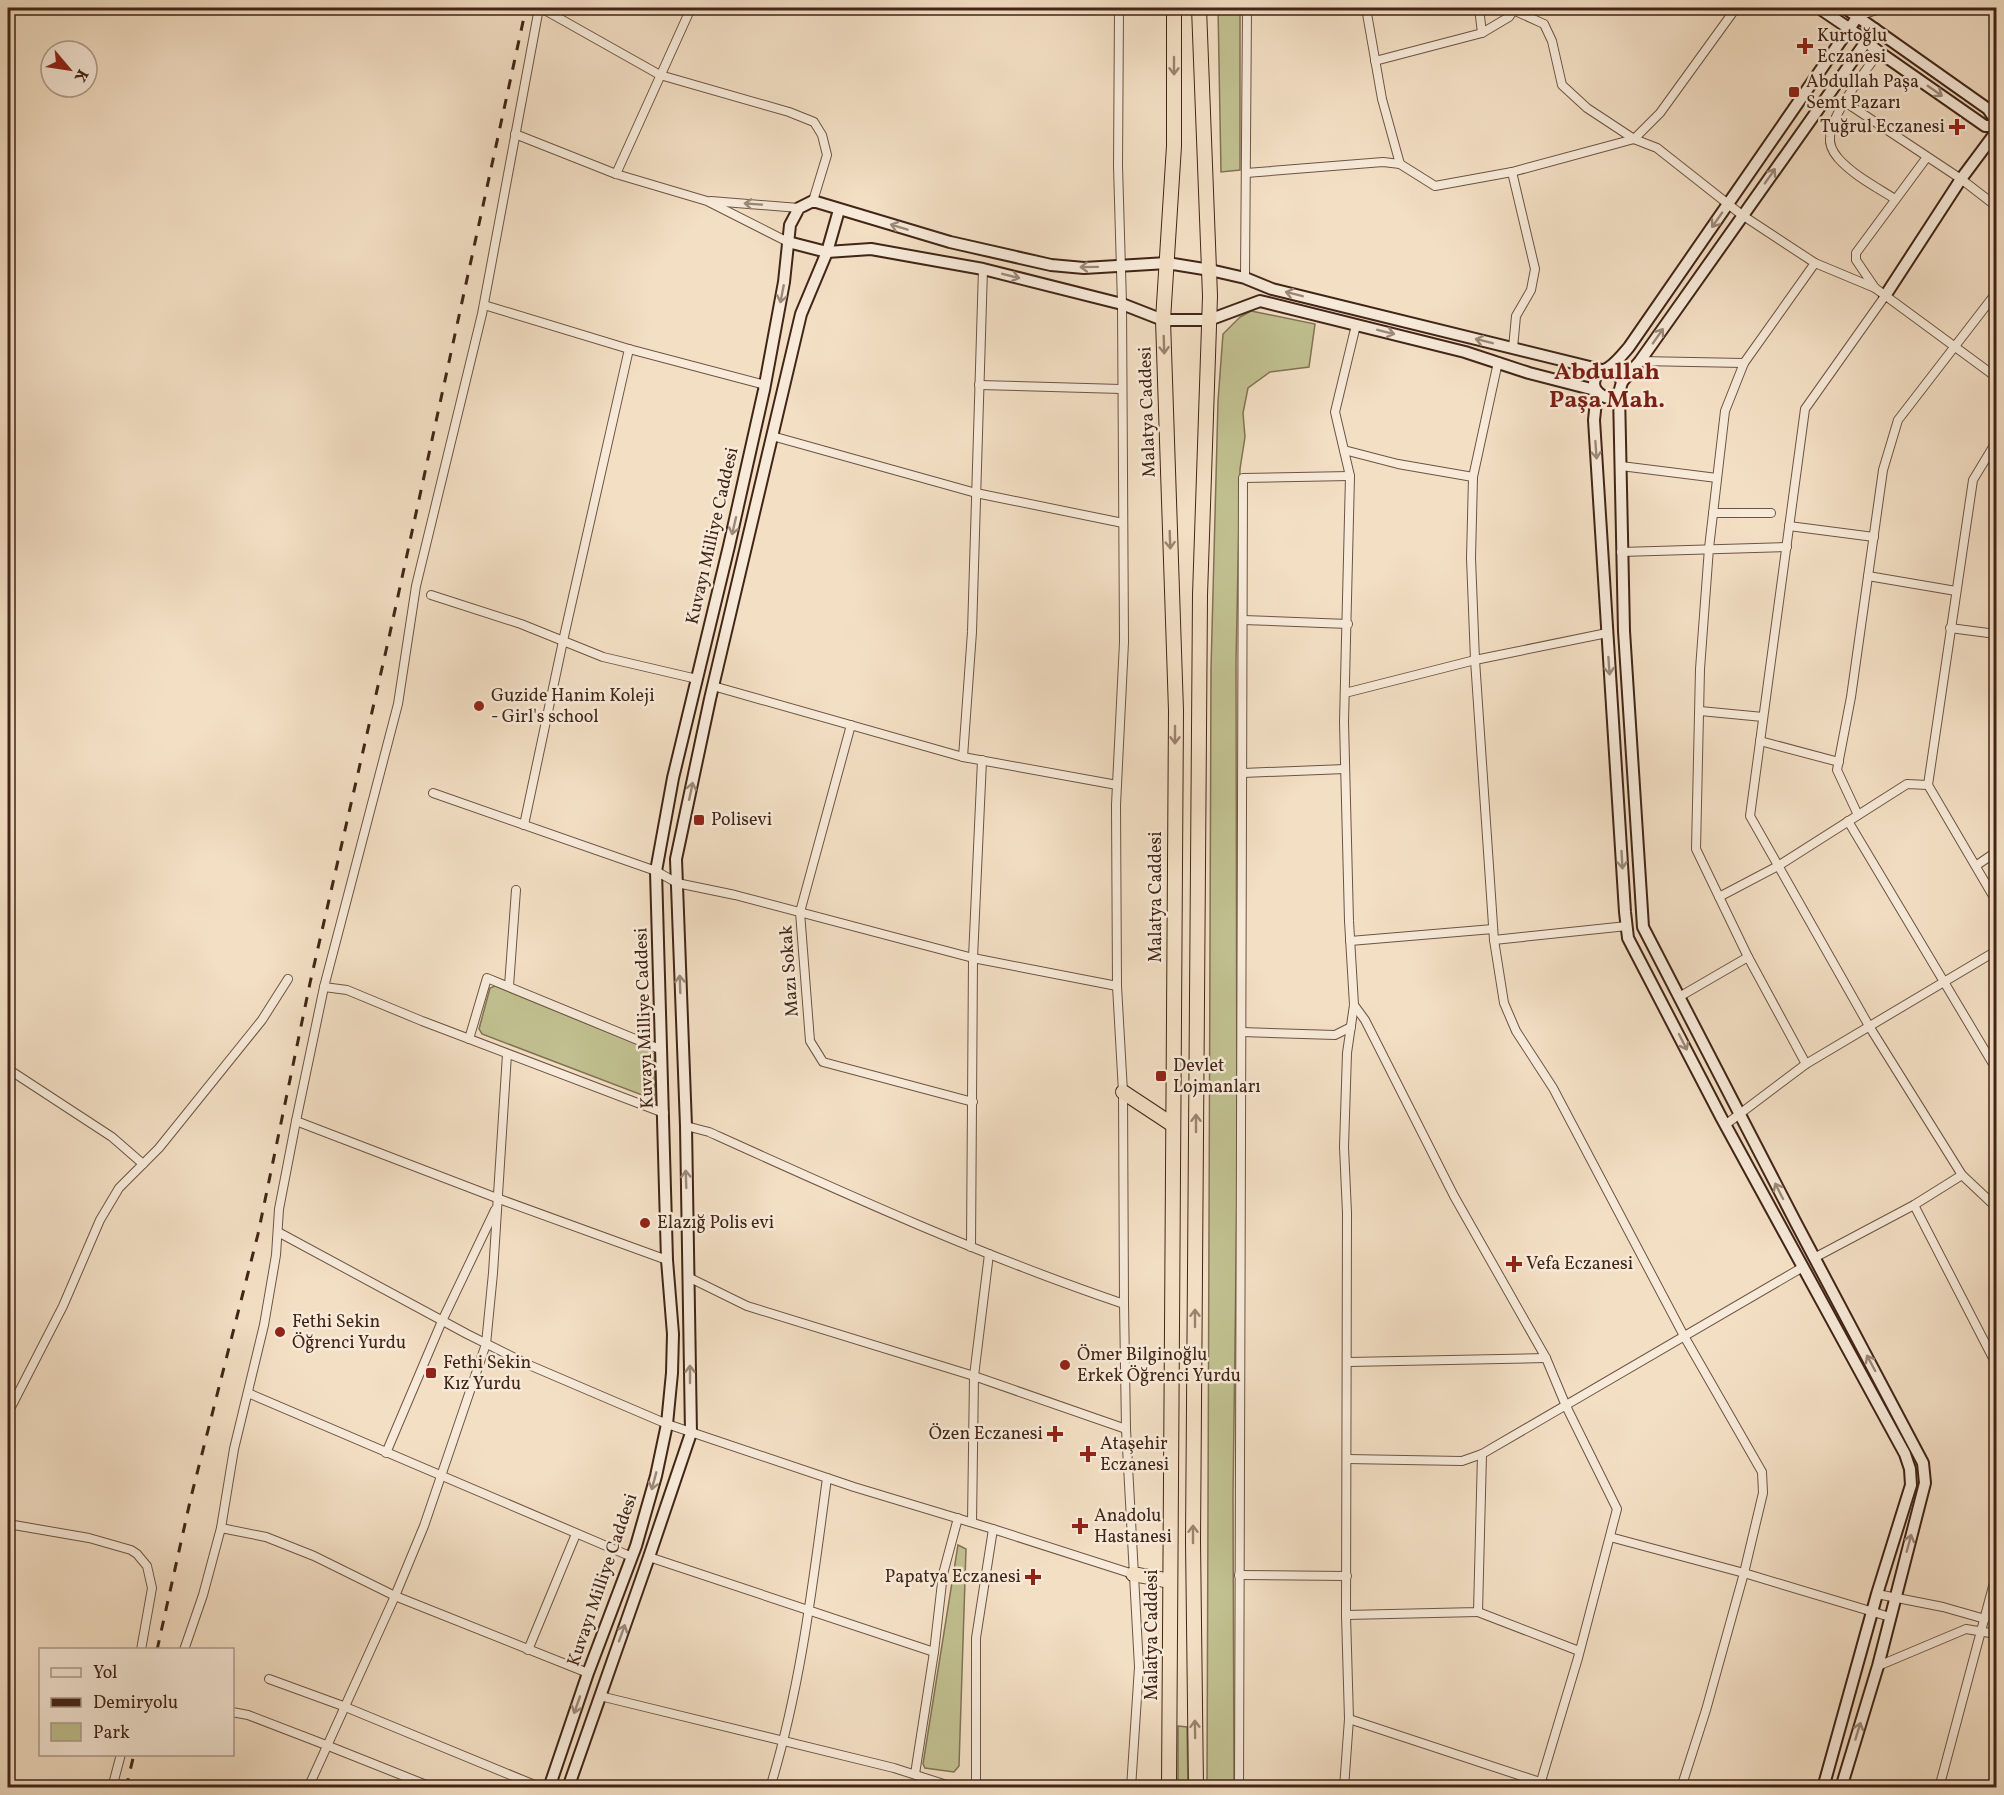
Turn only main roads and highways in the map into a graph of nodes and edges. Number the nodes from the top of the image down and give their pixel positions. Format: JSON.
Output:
{"nodes":[{"id":1,"x":1174,"y":8,"type":"edge"},
{"id":2,"x":1200,"y":8,"type":"edge"},
{"id":3,"x":1819,"y":8,"type":"edge"},
{"id":4,"x":1845,"y":8,"type":"edge"},
{"id":5,"x":1857,"y":12,"type":"edge"},
{"id":6,"x":1850,"y":29,"type":"junction"},
{"id":7,"x":1875,"y":29,"type":"junction"},
{"id":8,"x":1865,"y":41,"type":"junction"},
{"id":9,"x":1996,"y":121,"type":"edge"},
{"id":10,"x":1996,"y":126,"type":"edge"},
{"id":11,"x":1996,"y":132,"type":"edge"},
{"id":12,"x":839,"y":210,"type":"junction"},
{"id":13,"x":788,"y":242,"type":"junction"},
{"id":14,"x":826,"y":252,"type":"junction"},
{"id":15,"x":1167,"y":263,"type":"junction"},
{"id":16,"x":1210,"y":270,"type":"junction"},
{"id":17,"x":1885,"y":296,"type":"road end"},
{"id":18,"x":1163,"y":320,"type":"junction"},
{"id":19,"x":1209,"y":320,"type":"junction"},
{"id":20,"x":1604,"y":370,"type":"junction"},
{"id":21,"x":1620,"y":387,"type":"junction"},
{"id":22,"x":1596,"y":391,"type":"junction"},
{"id":23,"x":1123,"y":1092,"type":"road end"},
{"id":24,"x":1173,"y":1125,"type":"junction"},
{"id":25,"x":1133,"y":1575,"type":"road end"},
{"id":26,"x":1170,"y":1581,"type":"junction"},
{"id":27,"x":549,"y":1788,"type":"edge"},
{"id":28,"x":568,"y":1788,"type":"edge"},
{"id":29,"x":1169,"y":1788,"type":"edge"},
{"id":30,"x":1196,"y":1788,"type":"edge"},
{"id":31,"x":1823,"y":1788,"type":"edge"},
{"id":32,"x":1841,"y":1788,"type":"edge"}],
"edges":[{"from":1,"to":15,"type":"highway","name":"Malatya Caddesi","one_way":true},
{"from":2,"to":16,"type":"highway"},
{"from":3,"to":6,"type":"main road"},
{"from":4,"to":5,"type":"main road"},
{"from":5,"to":6,"type":"main road"},
{"from":5,"to":7,"type":"main road"},
{"from":6,"to":8,"type":"main road"},
{"from":6,"to":20,"type":"main road","one_way":true},
{"from":7,"to":8,"type":"main road"},
{"from":7,"to":9,"type":"main road"},
{"from":8,"to":10,"type":"main road","one_way":true},
{"from":21,"to":8,"type":"main road","one_way":true},
{"from":11,"to":17,"type":"main road"},
{"from":12,"to":13,"type":"main road","name":"Kuvayı Milliye Caddesi"},
{"from":12,"to":14,"type":"main road","name":"Kuvayı Milliye Caddesi"},
{"from":15,"to":12,"type":"main road","one_way":true},
{"from":13,"to":14,"type":"main road"},
{"from":13,"to":27,"type":"main road","name":"Kuvayı Milliye Caddesi","one_way":true},
{"from":14,"to":18,"type":"main road","one_way":true},
{"from":28,"to":14,"type":"main road","name":"Kuvayı Milliye Caddesi","one_way":true},
{"from":15,"to":16,"type":"main road"},
{"from":15,"to":18,"type":"highway","name":"Malatya Caddesi"},
{"from":16,"to":19,"type":"highway"},
{"from":20,"to":16,"type":"main road","one_way":true},
{"from":18,"to":19,"type":"main road"},
{"from":18,"to":24,"type":"highway","name":"Malatya Caddesi","one_way":true},
{"from":19,"to":22,"type":"main road","one_way":true},
{"from":30,"to":19,"type":"highway","one_way":true},
{"from":20,"to":21,"type":"main road"},
{"from":20,"to":22,"type":"main road"},
{"from":21,"to":22,"type":"main road"},
{"from":32,"to":21,"type":"main road","one_way":true},
{"from":22,"to":31,"type":"main road","one_way":true},
{"from":23,"to":24,"type":"highway"},
{"from":24,"to":26,"type":"highway","name":"Malatya Caddesi"},
{"from":25,"to":26,"type":"highway"},
{"from":26,"to":29,"type":"highway","name":"Malatya Caddesi"}]}
